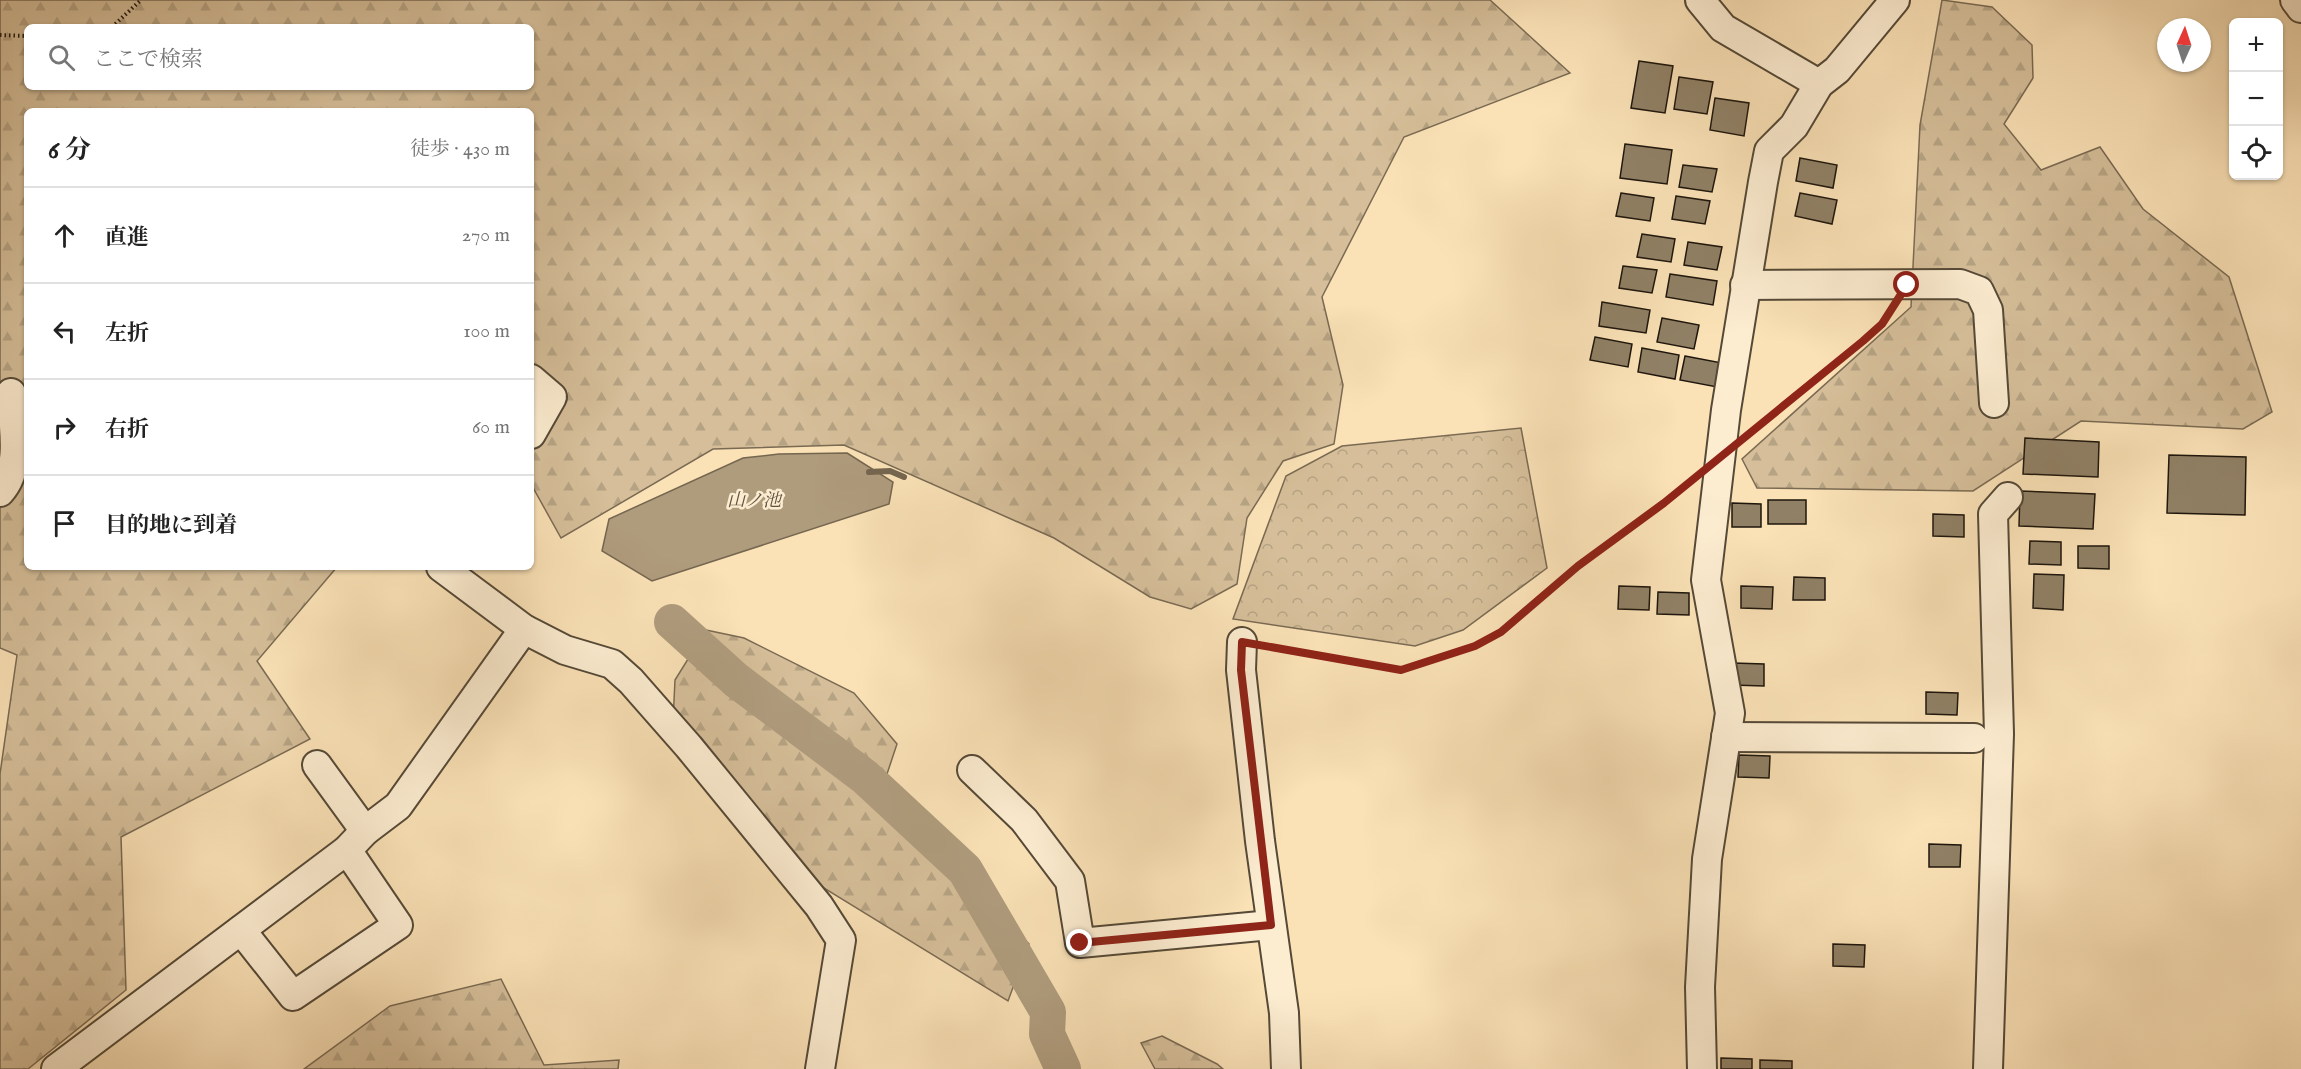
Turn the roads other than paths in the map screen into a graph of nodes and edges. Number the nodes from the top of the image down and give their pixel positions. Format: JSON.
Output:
{"nodes":[{"id":1,"x":1700,"y":0,"type":"edge"},
{"id":2,"x":1895,"y":0,"type":"edge"},
{"id":3,"x":2295,"y":0,"type":"edge"},
{"id":4,"x":2301,"y":8,"type":"edge"},
{"id":5,"x":1819,"y":84,"type":"junction"},
{"id":6,"x":1745,"y":285,"type":"junction"},
{"id":7,"x":534,"y":382,"type":"edge"},
{"id":8,"x":11,"y":393,"type":"dead end"},
{"id":9,"x":1994,"y":403,"type":"dead end"},
{"id":10,"x":534,"y":429,"type":"edge"},
{"id":11,"x":0,"y":492,"type":"edge"},
{"id":12,"x":2008,"y":497,"type":"dead end"},
{"id":13,"x":445,"y":570,"type":"edge"},
{"id":14,"x":524,"y":629,"type":"junction"},
{"id":15,"x":1242,"y":642,"type":"road end"},
{"id":16,"x":1726,"y":737,"type":"junction"},
{"id":17,"x":1974,"y":738,"type":"dead end"},
{"id":18,"x":317,"y":765,"type":"dead end"},
{"id":19,"x":972,"y":770,"type":"dead end"},
{"id":20,"x":356,"y":841,"type":"junction"},
{"id":21,"x":1271,"y":925,"type":"junction"},
{"id":22,"x":241,"y":930,"type":"junction"},
{"id":23,"x":56,"y":1069,"type":"edge"},
{"id":24,"x":820,"y":1069,"type":"edge"},
{"id":25,"x":1286,"y":1069,"type":"edge"},
{"id":26,"x":1702,"y":1069,"type":"edge"},
{"id":27,"x":1988,"y":1069,"type":"edge"}],
"edges":[{"from":1,"to":5,"type":"street"},
{"from":2,"to":5,"type":"street"},
{"from":3,"to":4,"type":"street"},
{"from":5,"to":6,"type":"street"},
{"from":6,"to":9,"type":"street"},
{"from":6,"to":16,"type":"street"},
{"from":7,"to":10,"type":"street"},
{"from":8,"to":11,"type":"street"},
{"from":12,"to":27,"type":"street"},
{"from":13,"to":14,"type":"street"},
{"from":14,"to":20,"type":"street"},
{"from":14,"to":24,"type":"street"},
{"from":15,"to":21,"type":"street"},
{"from":16,"to":17,"type":"street"},
{"from":16,"to":26,"type":"street"},
{"from":18,"to":20,"type":"street"},
{"from":19,"to":21,"type":"street"},
{"from":20,"to":22,"type":"street"},
{"from":20,"to":22,"type":"street"},
{"from":21,"to":25,"type":"street"},
{"from":22,"to":23,"type":"street"}]}
